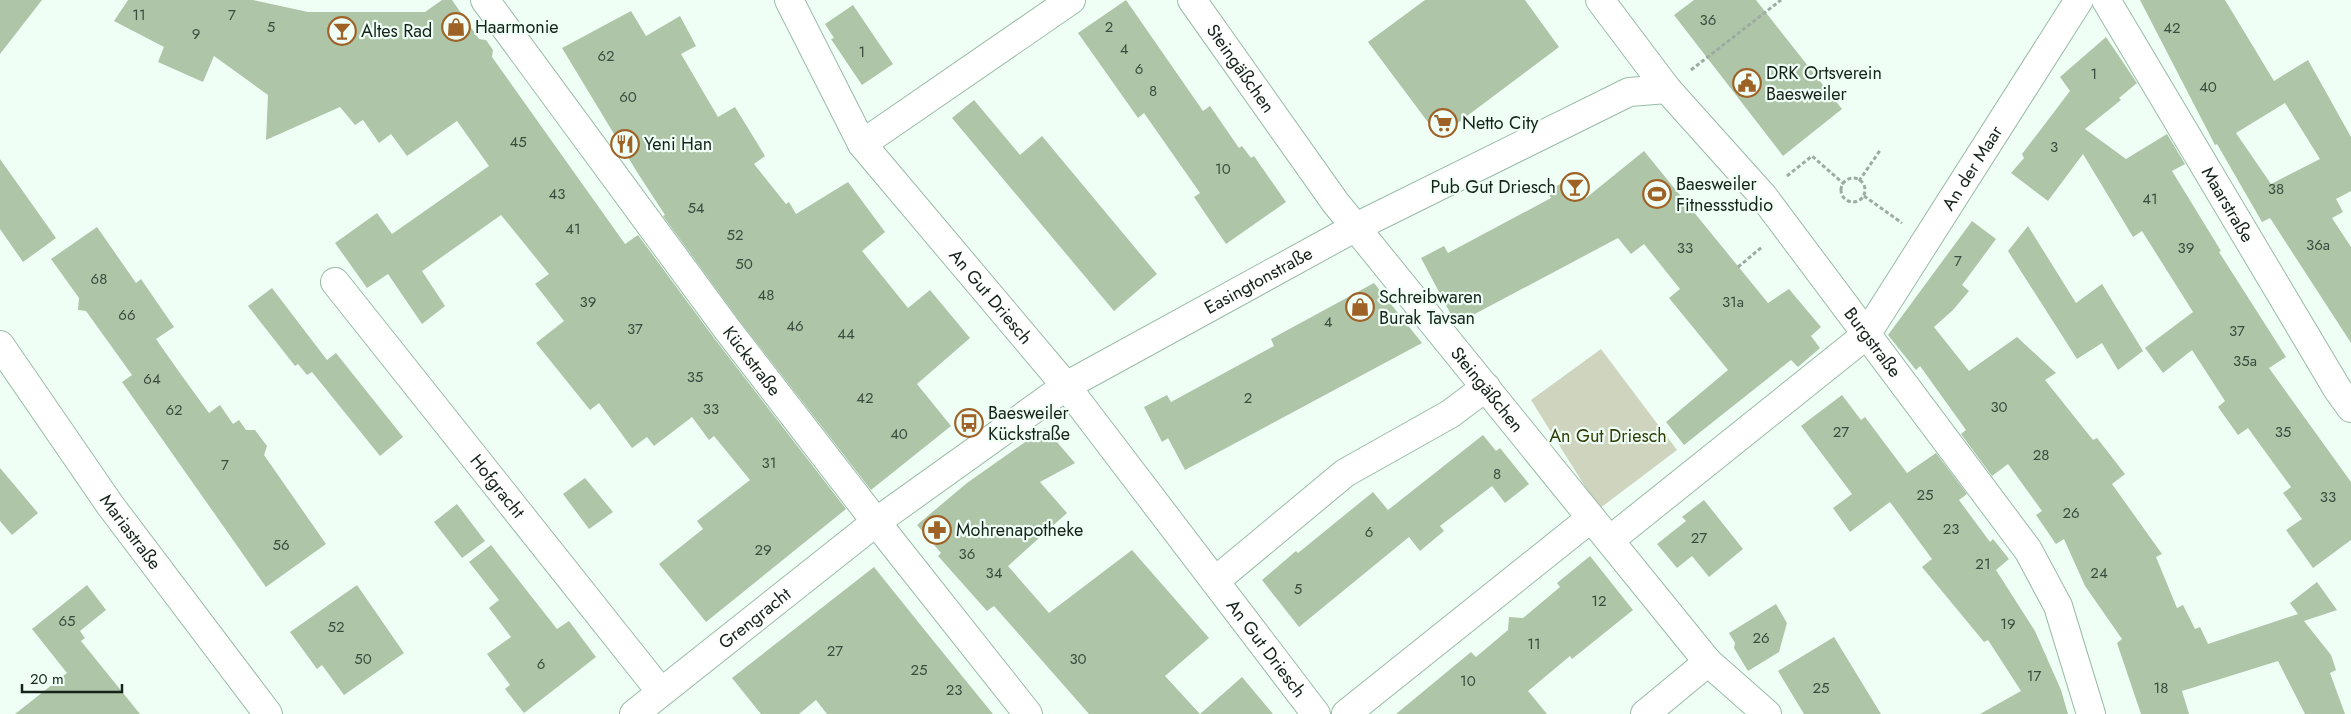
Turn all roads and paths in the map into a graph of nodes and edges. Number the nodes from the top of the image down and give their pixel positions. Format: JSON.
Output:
{"nodes":[{"id":1,"x":485,"y":0,"type":"edge"},
{"id":2,"x":789,"y":0,"type":"edge"},
{"id":3,"x":1071,"y":0,"type":"edge"},
{"id":4,"x":1192,"y":0,"type":"edge"},
{"id":5,"x":1600,"y":0,"type":"edge"},
{"id":6,"x":1781,"y":0,"type":"edge"},
{"id":7,"x":2078,"y":0,"type":"edge"},
{"id":8,"x":2106,"y":0,"type":"edge"},
{"id":9,"x":1666,"y":89,"type":"junction"},
{"id":10,"x":862,"y":144,"type":"junction"},
{"id":11,"x":1881,"y":150,"type":"dead end"},
{"id":12,"x":1859,"y":181,"type":"junction"},
{"id":13,"x":1844,"y":184,"type":"junction"},
{"id":14,"x":1762,"y":196,"type":"junction"},
{"id":15,"x":1864,"y":196,"type":"junction"},
{"id":16,"x":1356,"y":226,"type":"junction"},
{"id":17,"x":1925,"y":240,"type":"junction"},
{"id":18,"x":335,"y":282,"type":"dead end"},
{"id":19,"x":1866,"y":335,"type":"junction"},
{"id":20,"x":0,"y":345,"type":"edge"},
{"id":21,"x":1066,"y":386,"type":"junction"},
{"id":22,"x":1486,"y":387,"type":"junction"},
{"id":23,"x":2347,"y":392,"type":"edge"},
{"id":24,"x":1592,"y":518,"type":"junction"},
{"id":25,"x":876,"y":522,"type":"junction"},
{"id":26,"x":1610,"y":540,"type":"junction"},
{"id":27,"x":1215,"y":581,"type":"junction"},
{"id":28,"x":1708,"y":662,"type":"junction"},
{"id":29,"x":661,"y":692,"type":"junction"},
{"id":30,"x":268,"y":714,"type":"edge"},
{"id":31,"x":634,"y":714,"type":"edge"},
{"id":32,"x":1028,"y":714,"type":"edge"},
{"id":33,"x":1316,"y":714,"type":"edge"},
{"id":34,"x":1346,"y":714,"type":"edge"},
{"id":35,"x":1645,"y":714,"type":"edge"},
{"id":36,"x":1767,"y":714,"type":"edge"},
{"id":37,"x":2091,"y":714,"type":"edge"}],
"edges":[{"from":1,"to":25,"type":"street","name":"Kückstraße"},
{"from":2,"to":10,"type":"street","name":"An Gut Driesch"},
{"from":3,"to":10,"type":"street"},
{"from":4,"to":16,"type":"street","name":"Steingäßchen"},
{"from":5,"to":9,"type":"street","name":"Burgstraße"},
{"from":6,"to":9,"type":"path"},
{"from":7,"to":17,"type":"street","name":"An der Maar"},
{"from":8,"to":23,"type":"street","name":"Maarstraße"},
{"from":9,"to":14,"type":"street","name":"Burgstraße"},
{"from":9,"to":16,"type":"street","name":"Easingtonstraße"},
{"from":10,"to":21,"type":"street","name":"An Gut Driesch"},
{"from":11,"to":12,"type":"path"},
{"from":12,"to":13,"type":"path"},
{"from":12,"to":15,"type":"path"},
{"from":13,"to":14,"type":"path"},
{"from":13,"to":15,"type":"path"},
{"from":14,"to":19,"type":"street","name":"Burgstraße"},
{"from":15,"to":17,"type":"path"},
{"from":16,"to":21,"type":"street","name":"Easingtonstraße"},
{"from":16,"to":22,"type":"street","name":"Steingäßchen"},
{"from":17,"to":19,"type":"street","name":"An der Maar"},
{"from":18,"to":29,"type":"street","name":"Hofgracht"},
{"from":19,"to":26,"type":"street"},
{"from":19,"to":37,"type":"street","name":"Burgstraße"},
{"from":20,"to":30,"type":"street","name":"Mariastraße"},
{"from":21,"to":25,"type":"street","name":"Easingtonstraße"},
{"from":21,"to":27,"type":"street","name":"An Gut Driesch"},
{"from":22,"to":24,"type":"street","name":"Steingäßchen"},
{"from":22,"to":27,"type":"street","name":"An Gut Driesch"},
{"from":24,"to":26,"type":"street","name":"Steingäßchen"},
{"from":24,"to":34,"type":"street"},
{"from":25,"to":29,"type":"street","name":"Grengracht"},
{"from":25,"to":32,"type":"street","name":"Kückstraße"},
{"from":26,"to":28,"type":"street","name":"Steingäßchen"},
{"from":27,"to":33,"type":"street","name":"An Gut Driesch"},
{"from":28,"to":35,"type":"street"},
{"from":28,"to":36,"type":"street","name":"Steingäßchen"},
{"from":29,"to":31,"type":"street","name":"Grengracht"}]}
